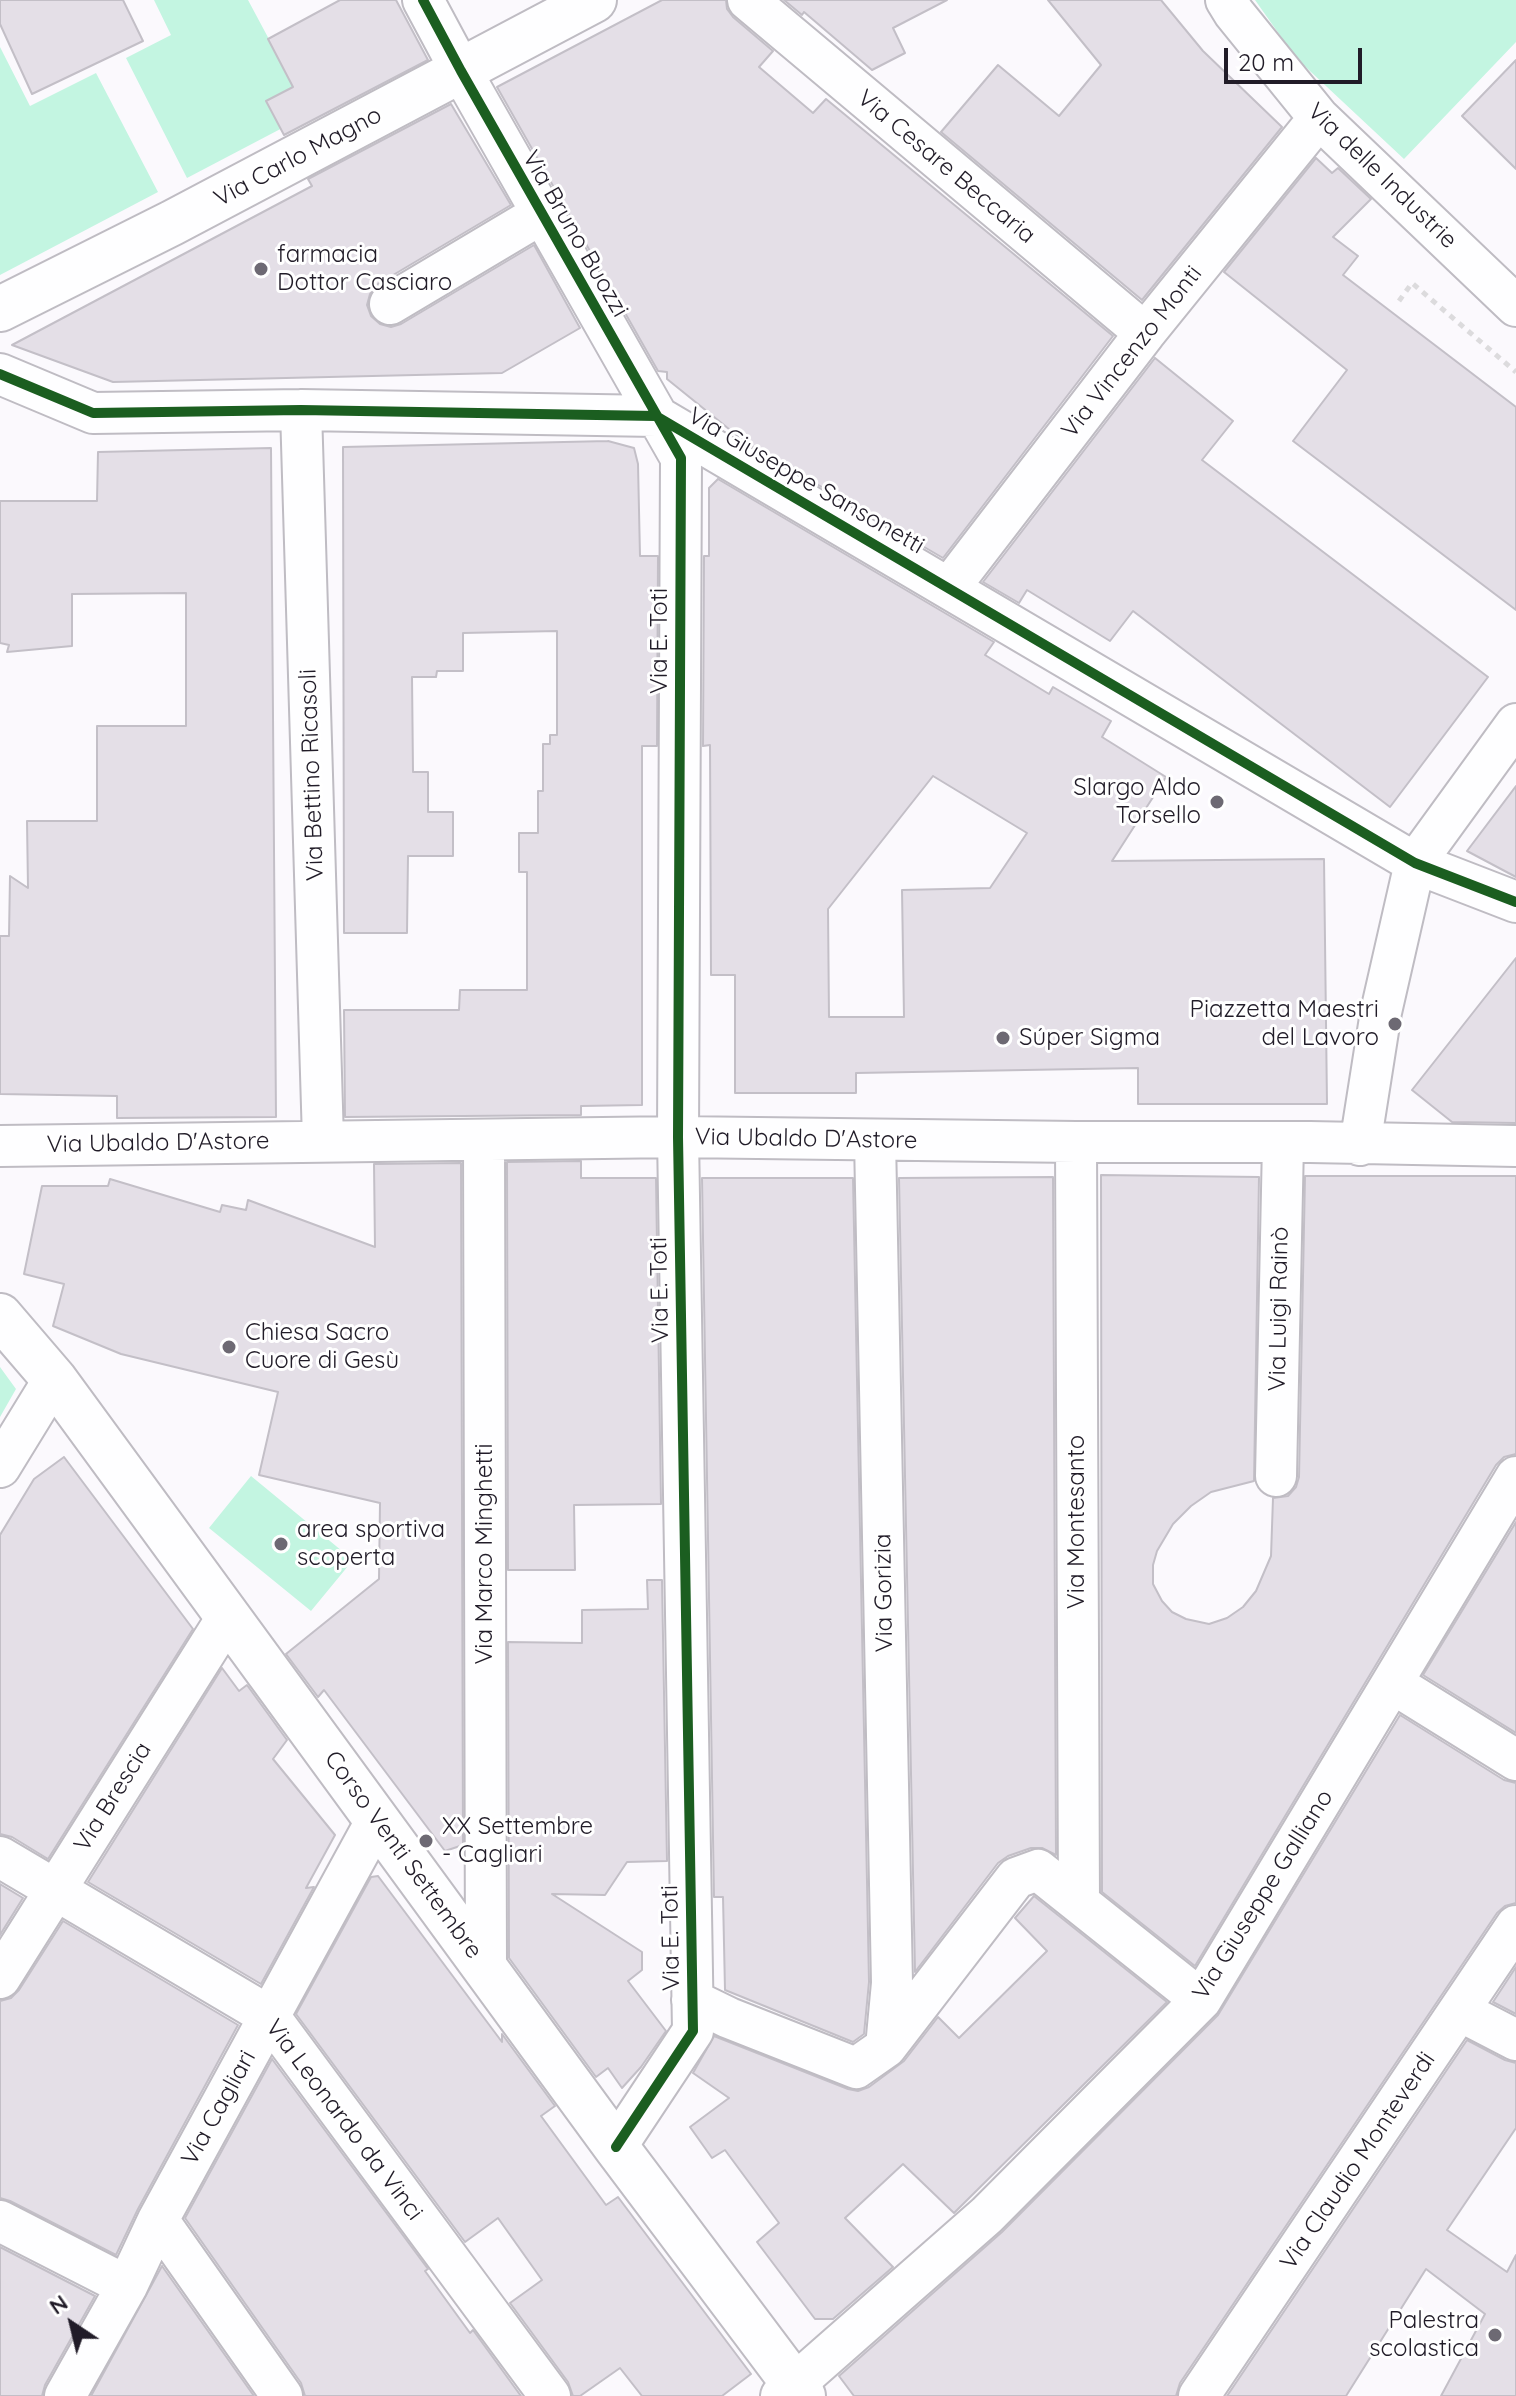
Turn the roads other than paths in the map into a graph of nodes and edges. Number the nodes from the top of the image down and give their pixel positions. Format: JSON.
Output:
{"nodes":[{"id":1,"x":423,"y":0,"type":"edge"},
{"id":2,"x":594,"y":0,"type":"edge"},
{"id":3,"x":748,"y":0,"type":"edge"},
{"id":4,"x":1226,"y":0,"type":"edge"},
{"id":5,"x":461,"y":71,"type":"junction"},
{"id":6,"x":1319,"y":118,"type":"junction"},
{"id":7,"x":541,"y":214,"type":"junction"},
{"id":8,"x":390,"y":304,"type":"dead end"},
{"id":9,"x":1516,"y":306,"type":"edge"},
{"id":10,"x":0,"y":309,"type":"edge"},
{"id":11,"x":1145,"y":333,"type":"junction"},
{"id":12,"x":0,"y":374,"type":"edge"},
{"id":13,"x":301,"y":410,"type":"junction"},
{"id":14,"x":656,"y":416,"type":"junction"},
{"id":15,"x":949,"y":588,"type":"junction"},
{"id":16,"x":1516,"y":724,"type":"edge"},
{"id":17,"x":1415,"y":863,"type":"junction"},
{"id":18,"x":1516,"y":902,"type":"edge"},
{"id":19,"x":678,"y":1137,"type":"junction"},
{"id":20,"x":323,"y":1140,"type":"junction"},
{"id":21,"x":484,"y":1140,"type":"junction"},
{"id":22,"x":875,"y":1140,"type":"junction"},
{"id":23,"x":1076,"y":1142,"type":"junction"},
{"id":24,"x":1283,"y":1143,"type":"junction"},
{"id":25,"x":1360,"y":1145,"type":"junction"},
{"id":26,"x":0,"y":1146,"type":"edge"},
{"id":27,"x":1516,"y":1146,"type":"edge"},
{"id":28,"x":0,"y":1316,"type":"edge"},
{"id":29,"x":54,"y":1379,"type":"junction"},
{"id":30,"x":0,"y":1467,"type":"edge"},
{"id":31,"x":1276,"y":1476,"type":"dead end"},
{"id":32,"x":1516,"y":1477,"type":"edge"},
{"id":33,"x":228,"y":1616,"type":"junction"},
{"id":34,"x":1392,"y":1683,"type":"junction"},
{"id":35,"x":1516,"y":1760,"type":"edge"},
{"id":36,"x":376,"y":1821,"type":"junction"},
{"id":37,"x":0,"y":1857,"type":"edge"},
{"id":38,"x":54,"y":1890,"type":"junction"},
{"id":39,"x":1079,"y":1902,"type":"junction"},
{"id":40,"x":1516,"y":1926,"type":"edge"},
{"id":41,"x":486,"y":1968,"type":"junction"},
{"id":42,"x":0,"y":1978,"type":"edge"},
{"id":43,"x":692,"y":2000,"type":"junction"},
{"id":44,"x":1201,"y":2000,"type":"junction"},
{"id":45,"x":1460,"y":2011,"type":"junction"},
{"id":46,"x":269,"y":2016,"type":"junction"},
{"id":47,"x":1516,"y":2040,"type":"edge"},
{"id":48,"x":886,"y":2047,"type":"junction"},
{"id":49,"x":616,"y":2147,"type":"junction"},
{"id":50,"x":158,"y":2220,"type":"junction"},
{"id":51,"x":0,"y":2221,"type":"edge"},
{"id":52,"x":127,"y":2286,"type":"junction"},
{"id":53,"x":793,"y":2392,"type":"edge"},
{"id":54,"x":65,"y":2396,"type":"edge"},
{"id":55,"x":282,"y":2396,"type":"edge"},
{"id":56,"x":550,"y":2396,"type":"edge"},
{"id":57,"x":1199,"y":2396,"type":"edge"}],
"edges":[{"from":1,"to":5,"type":"street","name":"Via Bruno Buozzi"},
{"from":2,"to":5,"type":"street","name":"Via Carlo Magno"},
{"from":3,"to":11,"type":"street","name":"Via Cesare Beccaria"},
{"from":4,"to":6,"type":"street","name":"Via delle Industrie"},
{"from":5,"to":7,"type":"street","name":"Via Bruno Buozzi"},
{"from":5,"to":10,"type":"street","name":"Via Carlo Magno"},
{"from":6,"to":9,"type":"street","name":"Via delle Industrie"},
{"from":6,"to":11,"type":"street","name":"Via Vincenzo Monti"},
{"from":7,"to":8,"type":"street"},
{"from":7,"to":14,"type":"street","name":"Via Bruno Buozzi"},
{"from":11,"to":15,"type":"street","name":"Via Vincenzo Monti"},
{"from":12,"to":13,"type":"street","name":"Via Giuseppe Sansonetti"},
{"from":13,"to":14,"type":"street","name":"Via Giuseppe Sansonetti"},
{"from":13,"to":20,"type":"street","name":"Via Bettino Ricasoli"},
{"from":14,"to":15,"type":"street","name":"Via Giuseppe Sansonetti"},
{"from":14,"to":19,"type":"street","name":"Via E. Toti"},
{"from":15,"to":17,"type":"street","name":"Via Giuseppe Sansonetti"},
{"from":16,"to":17,"type":"street"},
{"from":17,"to":18,"type":"street","name":"Via Giuseppe Sansonetti"},
{"from":17,"to":25,"type":"street"},
{"from":19,"to":21,"type":"street","name":"Via Ubaldo D'Astore"},
{"from":19,"to":22,"type":"street","name":"Via Ubaldo D'Astore"},
{"from":19,"to":43,"type":"street","name":"Via E. Toti"},
{"from":20,"to":21,"type":"street","name":"Via Ubaldo D'Astore"},
{"from":20,"to":26,"type":"street","name":"Via Ubaldo D'Astore"},
{"from":21,"to":41,"type":"street","name":"Via Marco Minghetti"},
{"from":22,"to":23,"type":"street","name":"Via Ubaldo D'Astore"},
{"from":22,"to":48,"type":"street","name":"Via Gorizia"},
{"from":23,"to":24,"type":"street","name":"Via Ubaldo D'Astore"},
{"from":23,"to":39,"type":"street","name":"Via Montesanto"},
{"from":24,"to":25,"type":"street","name":"Via Ubaldo D'Astore"},
{"from":24,"to":31,"type":"street","name":"Via Luigi Rainò"},
{"from":25,"to":27,"type":"street","name":"Via Ubaldo D'Astore"},
{"from":28,"to":29,"type":"street","name":"Corso Venti Settembre"},
{"from":29,"to":30,"type":"street"},
{"from":29,"to":33,"type":"street","name":"Corso Venti Settembre"},
{"from":32,"to":34,"type":"street","name":"Via Giuseppe Galliano"},
{"from":33,"to":36,"type":"street","name":"Corso Venti Settembre"},
{"from":33,"to":38,"type":"street","name":"Via Brescia"},
{"from":34,"to":35,"type":"street"},
{"from":34,"to":44,"type":"street","name":"Via Giuseppe Galliano"},
{"from":36,"to":41,"type":"street","name":"Corso Venti Settembre"},
{"from":36,"to":46,"type":"street","name":"Via Cagliari"},
{"from":37,"to":38,"type":"street","name":"Via Leonardo da Vinci"},
{"from":38,"to":42,"type":"street","name":"Via Brescia"},
{"from":38,"to":46,"type":"street","name":"Via Leonardo da Vinci"},
{"from":39,"to":44,"type":"street"},
{"from":39,"to":48,"type":"street"},
{"from":40,"to":45,"type":"street","name":"Via Claudio Monteverdi"},
{"from":41,"to":49,"type":"street","name":"Corso Venti Settembre"},
{"from":43,"to":48,"type":"street"},
{"from":43,"to":49,"type":"street","name":"Via E. Toti"},
{"from":44,"to":53,"type":"street","name":"Via Giuseppe Galliano"},
{"from":45,"to":47,"type":"street"},
{"from":45,"to":57,"type":"street","name":"Via Claudio Monteverdi"},
{"from":46,"to":50,"type":"street","name":"Via Cagliari"},
{"from":46,"to":56,"type":"street","name":"Via Leonardo da Vinci"},
{"from":49,"to":53,"type":"street","name":"Corso Venti Settembre"},
{"from":50,"to":52,"type":"street","name":"Via Cagliari"},
{"from":50,"to":55,"type":"street"},
{"from":51,"to":52,"type":"street"},
{"from":52,"to":54,"type":"street","name":"Via Cagliari"}]}
